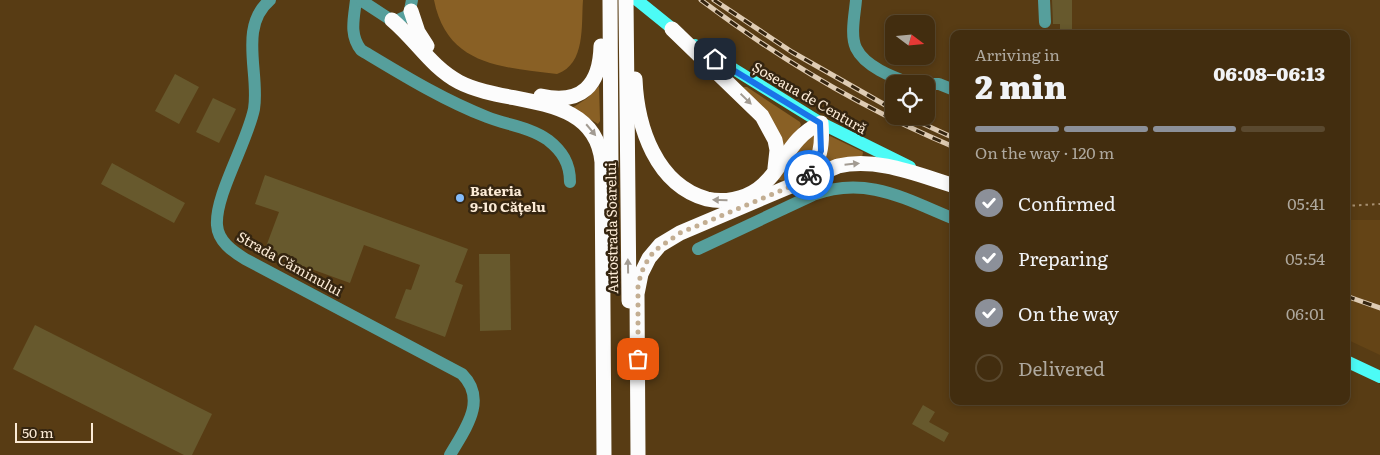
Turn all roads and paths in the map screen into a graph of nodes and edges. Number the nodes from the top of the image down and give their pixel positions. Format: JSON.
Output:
{"nodes":[{"id":1,"x":270,"y":0,"type":"edge"},
{"id":2,"x":358,"y":0,"type":"edge"},
{"id":3,"x":377,"y":0,"type":"edge"},
{"id":4,"x":381,"y":0,"type":"edge"},
{"id":5,"x":603,"y":0,"type":"edge"},
{"id":6,"x":610,"y":0,"type":"edge"},
{"id":7,"x":626,"y":0,"type":"edge"},
{"id":8,"x":636,"y":0,"type":"edge"},
{"id":9,"x":856,"y":0,"type":"edge"},
{"id":10,"x":1044,"y":0,"type":"edge"},
{"id":11,"x":412,"y":3,"type":"edge"},
{"id":12,"x":388,"y":18,"type":"junction"},
{"id":13,"x":1045,"y":22,"type":"dead end"},
{"id":14,"x":672,"y":29,"type":"junction"},
{"id":15,"x":890,"y":75,"type":"edge"},
{"id":16,"x":935,"y":84,"type":"edge"},
{"id":17,"x":950,"y":88,"type":"edge"},
{"id":18,"x":633,"y":114,"type":"junction"},
{"id":19,"x":820,"y":123,"type":"junction"},
{"id":20,"x":775,"y":169,"type":"junction"},
{"id":21,"x":806,"y":180,"type":"junction"},
{"id":22,"x":570,"y":182,"type":"dead end"},
{"id":23,"x":950,"y":185,"type":"edge"},
{"id":24,"x":950,"y":185,"type":"edge"},
{"id":25,"x":777,"y":191,"type":"junction"},
{"id":26,"x":1380,"y":204,"type":"edge"},
{"id":27,"x":1350,"y":206,"type":"edge"},
{"id":28,"x":784,"y":208,"type":"junction"},
{"id":29,"x":950,"y":216,"type":"edge"},
{"id":30,"x":698,"y":250,"type":"dead end"},
{"id":31,"x":1350,"y":363,"type":"edge"},
{"id":32,"x":1380,"y":377,"type":"edge"},
{"id":33,"x":450,"y":455,"type":"edge"},
{"id":34,"x":604,"y":455,"type":"edge"},
{"id":35,"x":613,"y":455,"type":"edge"},
{"id":36,"x":630,"y":455,"type":"edge"},
{"id":37,"x":638,"y":455,"type":"edge"}],
"edges":[{"from":1,"to":33,"type":"street","name":"Strada Căminului"},
{"from":2,"to":3,"type":"street"},
{"from":2,"to":12,"type":"street"},
{"from":2,"to":22,"type":"street"},
{"from":4,"to":12,"type":"street"},
{"from":5,"to":11,"type":"highway"},
{"from":6,"to":35,"type":"highway","name":"Autostrada Soarelui"},
{"from":7,"to":18,"type":"highway","name":"Autostrada Soarelui"},
{"from":8,"to":14,"type":"main road","name":"Șoseaua de Centură"},
{"from":8,"to":18,"type":"highway"},
{"from":9,"to":15,"type":"street"},
{"from":10,"to":13,"type":"street"},
{"from":11,"to":12,"type":"street"},
{"from":12,"to":34,"type":"highway","one_way":true},
{"from":14,"to":19,"type":"main road","name":"Șoseaua de Centură"},
{"from":14,"to":20,"type":"highway","one_way":true},
{"from":16,"to":17,"type":"street"},
{"from":20,"to":18,"type":"highway","one_way":true},
{"from":36,"to":18,"type":"highway","name":"Autostrada Soarelui","one_way":true},
{"from":19,"to":20,"type":"highway"},
{"from":19,"to":21,"type":"highway"},
{"from":19,"to":23,"type":"main road","name":"Șoseaua de Centură"},
{"from":21,"to":24,"type":"highway","one_way":true},
{"from":21,"to":25,"type":"highway"},
{"from":25,"to":28,"type":"street"},
{"from":25,"to":37,"type":"highway"},
{"from":26,"to":27,"type":"path"},
{"from":28,"to":29,"type":"street"},
{"from":28,"to":30,"type":"street"},
{"from":31,"to":32,"type":"main road"}]}
